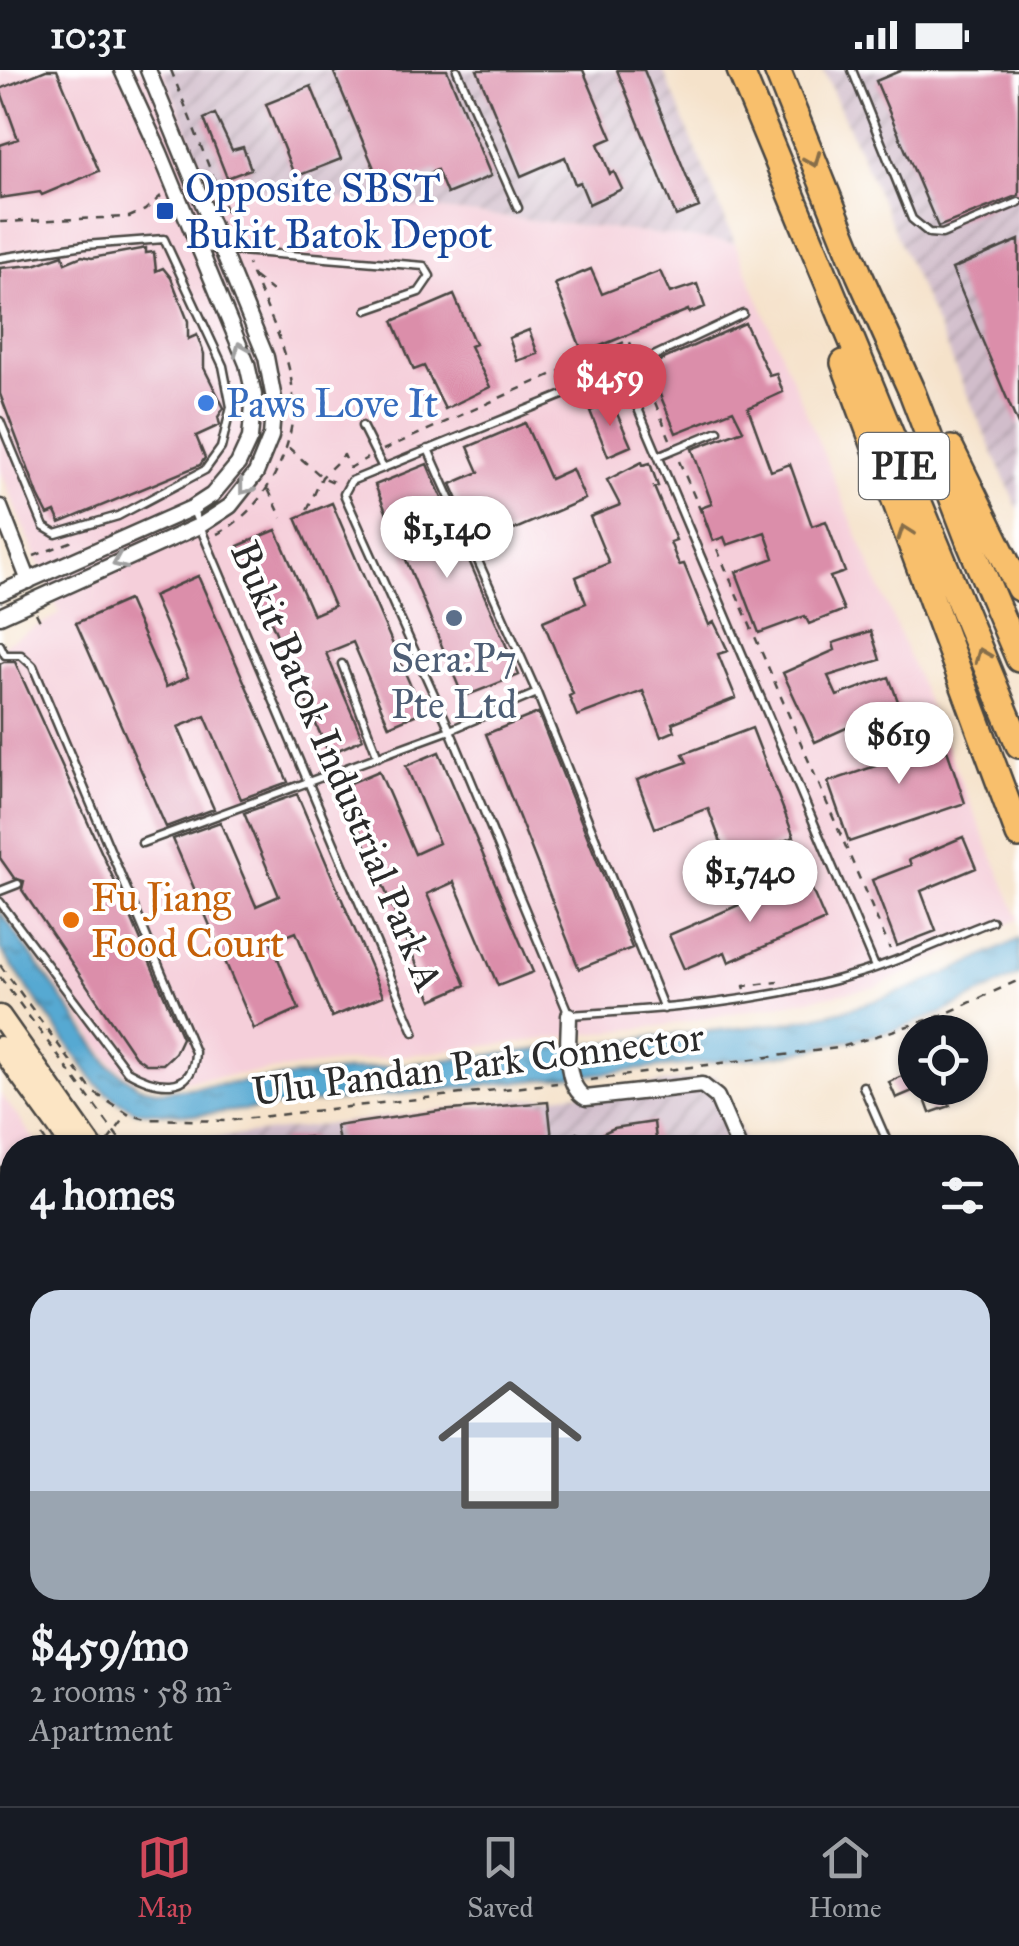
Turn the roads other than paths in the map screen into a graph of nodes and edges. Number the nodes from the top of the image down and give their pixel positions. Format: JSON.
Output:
{"nodes":[{"id":1,"x":122,"y":70,"type":"edge"},
{"id":2,"x":148,"y":70,"type":"edge"},
{"id":3,"x":457,"y":70,"type":"edge"},
{"id":4,"x":740,"y":70,"type":"edge"},
{"id":5,"x":776,"y":70,"type":"edge"},
{"id":6,"x":852,"y":70,"type":"edge"},
{"id":7,"x":789,"y":186,"type":"junction"},
{"id":8,"x":1019,"y":202,"type":"edge"},
{"id":9,"x":518,"y":208,"type":"dead end"},
{"id":10,"x":200,"y":248,"type":"junction"},
{"id":11,"x":219,"y":248,"type":"junction"},
{"id":12,"x":0,"y":258,"type":"edge"},
{"id":13,"x":368,"y":310,"type":"dead end"},
{"id":14,"x":743,"y":314,"type":"dead end"},
{"id":15,"x":622,"y":370,"type":"junction"},
{"id":16,"x":912,"y":392,"type":"junction"},
{"id":17,"x":0,"y":421,"type":"edge"},
{"id":18,"x":362,"y":426,"type":"dead end"},
{"id":19,"x":718,"y":430,"type":"dead end"},
{"id":20,"x":428,"y":450,"type":"junction"},
{"id":21,"x":658,"y":456,"type":"junction"},
{"id":22,"x":382,"y":468,"type":"junction"},
{"id":23,"x":0,"y":507,"type":"edge"},
{"id":24,"x":192,"y":508,"type":"junction"},
{"id":25,"x":201,"y":526,"type":"junction"},
{"id":26,"x":29,"y":581,"type":"junction"},
{"id":27,"x":1019,"y":588,"type":"edge"},
{"id":28,"x":0,"y":594,"type":"edge"},
{"id":29,"x":0,"y":616,"type":"edge"},
{"id":30,"x":0,"y":644,"type":"edge"},
{"id":31,"x":2,"y":656,"type":"edge"},
{"id":32,"x":1019,"y":659,"type":"edge"},
{"id":33,"x":342,"y":664,"type":"dead end"},
{"id":34,"x":537,"y":693,"type":"junction"},
{"id":35,"x":450,"y":730,"type":"junction"},
{"id":36,"x":1019,"y":745,"type":"edge"},
{"id":37,"x":378,"y":756,"type":"junction"},
{"id":38,"x":310,"y":782,"type":"junction"},
{"id":39,"x":1019,"y":835,"type":"edge"},
{"id":40,"x":142,"y":843,"type":"dead end"},
{"id":41,"x":18,"y":884,"type":"dead end"},
{"id":42,"x":0,"y":891,"type":"edge"},
{"id":43,"x":0,"y":902,"type":"edge"},
{"id":44,"x":992,"y":921,"type":"dead end"},
{"id":45,"x":875,"y":967,"type":"junction"},
{"id":46,"x":664,"y":1009,"type":"junction"},
{"id":47,"x":568,"y":1015,"type":"junction"},
{"id":48,"x":0,"y":1016,"type":"edge"},
{"id":49,"x":414,"y":1032,"type":"dead end"},
{"id":50,"x":0,"y":1047,"type":"edge"},
{"id":51,"x":863,"y":1086,"type":"dead end"},
{"id":52,"x":64,"y":1135,"type":"edge"},
{"id":53,"x":85,"y":1135,"type":"edge"},
{"id":54,"x":733,"y":1135,"type":"edge"},
{"id":55,"x":884,"y":1135,"type":"edge"}],
"edges":[{"from":1,"to":10,"type":"street"},
{"from":2,"to":11,"type":"street"},
{"from":3,"to":9,"type":"lane"},
{"from":4,"to":7,"type":"highway","number":"PIE"},
{"from":5,"to":16,"type":"highway","number":"PIE","one_way":true},
{"from":6,"to":8,"type":"lane"},
{"from":36,"to":7,"type":"highway","number":"PIE","one_way":true},
{"from":39,"to":7,"type":"highway","one_way":true},
{"from":10,"to":11,"type":"lane"},
{"from":24,"to":10,"type":"street","one_way":true},
{"from":11,"to":13,"type":"lane"},
{"from":11,"to":25,"type":"street","one_way":true},
{"from":12,"to":17,"type":"lane"},
{"from":14,"to":15,"type":"lane"},
{"from":15,"to":20,"type":"lane"},
{"from":15,"to":21,"type":"lane"},
{"from":16,"to":27,"type":"highway"},
{"from":16,"to":32,"type":"highway","number":"PIE"},
{"from":18,"to":22,"type":"lane"},
{"from":19,"to":21,"type":"lane"},
{"from":20,"to":22,"type":"lane"},
{"from":20,"to":34,"type":"lane"},
{"from":21,"to":45,"type":"lane"},
{"from":22,"to":35,"type":"lane"},
{"from":23,"to":26,"type":"street"},
{"from":24,"to":25,"type":"lane","name":"Bukit Batok Industrial Park A"},
{"from":24,"to":26,"type":"street"},
{"from":25,"to":29,"type":"street","one_way":true},
{"from":25,"to":38,"type":"lane","name":"Bukit Batok Industrial Park A"},
{"from":26,"to":28,"type":"street"},
{"from":30,"to":31,"type":"lane"},
{"from":31,"to":43,"type":"lane"},
{"from":33,"to":37,"type":"lane"},
{"from":34,"to":35,"type":"lane"},
{"from":34,"to":46,"type":"lane"},
{"from":35,"to":37,"type":"lane"},
{"from":35,"to":47,"type":"lane"},
{"from":37,"to":38,"type":"lane"},
{"from":38,"to":40,"type":"lane"},
{"from":38,"to":49,"type":"lane","name":"Bukit Batok Industrial Park A"},
{"from":41,"to":42,"type":"lane"},
{"from":44,"to":45,"type":"lane"},
{"from":45,"to":46,"type":"lane"},
{"from":46,"to":47,"type":"lane"},
{"from":47,"to":54,"type":"street"},
{"from":48,"to":53,"type":"main road"},
{"from":50,"to":52,"type":"main road"},
{"from":51,"to":55,"type":"lane"}]}
